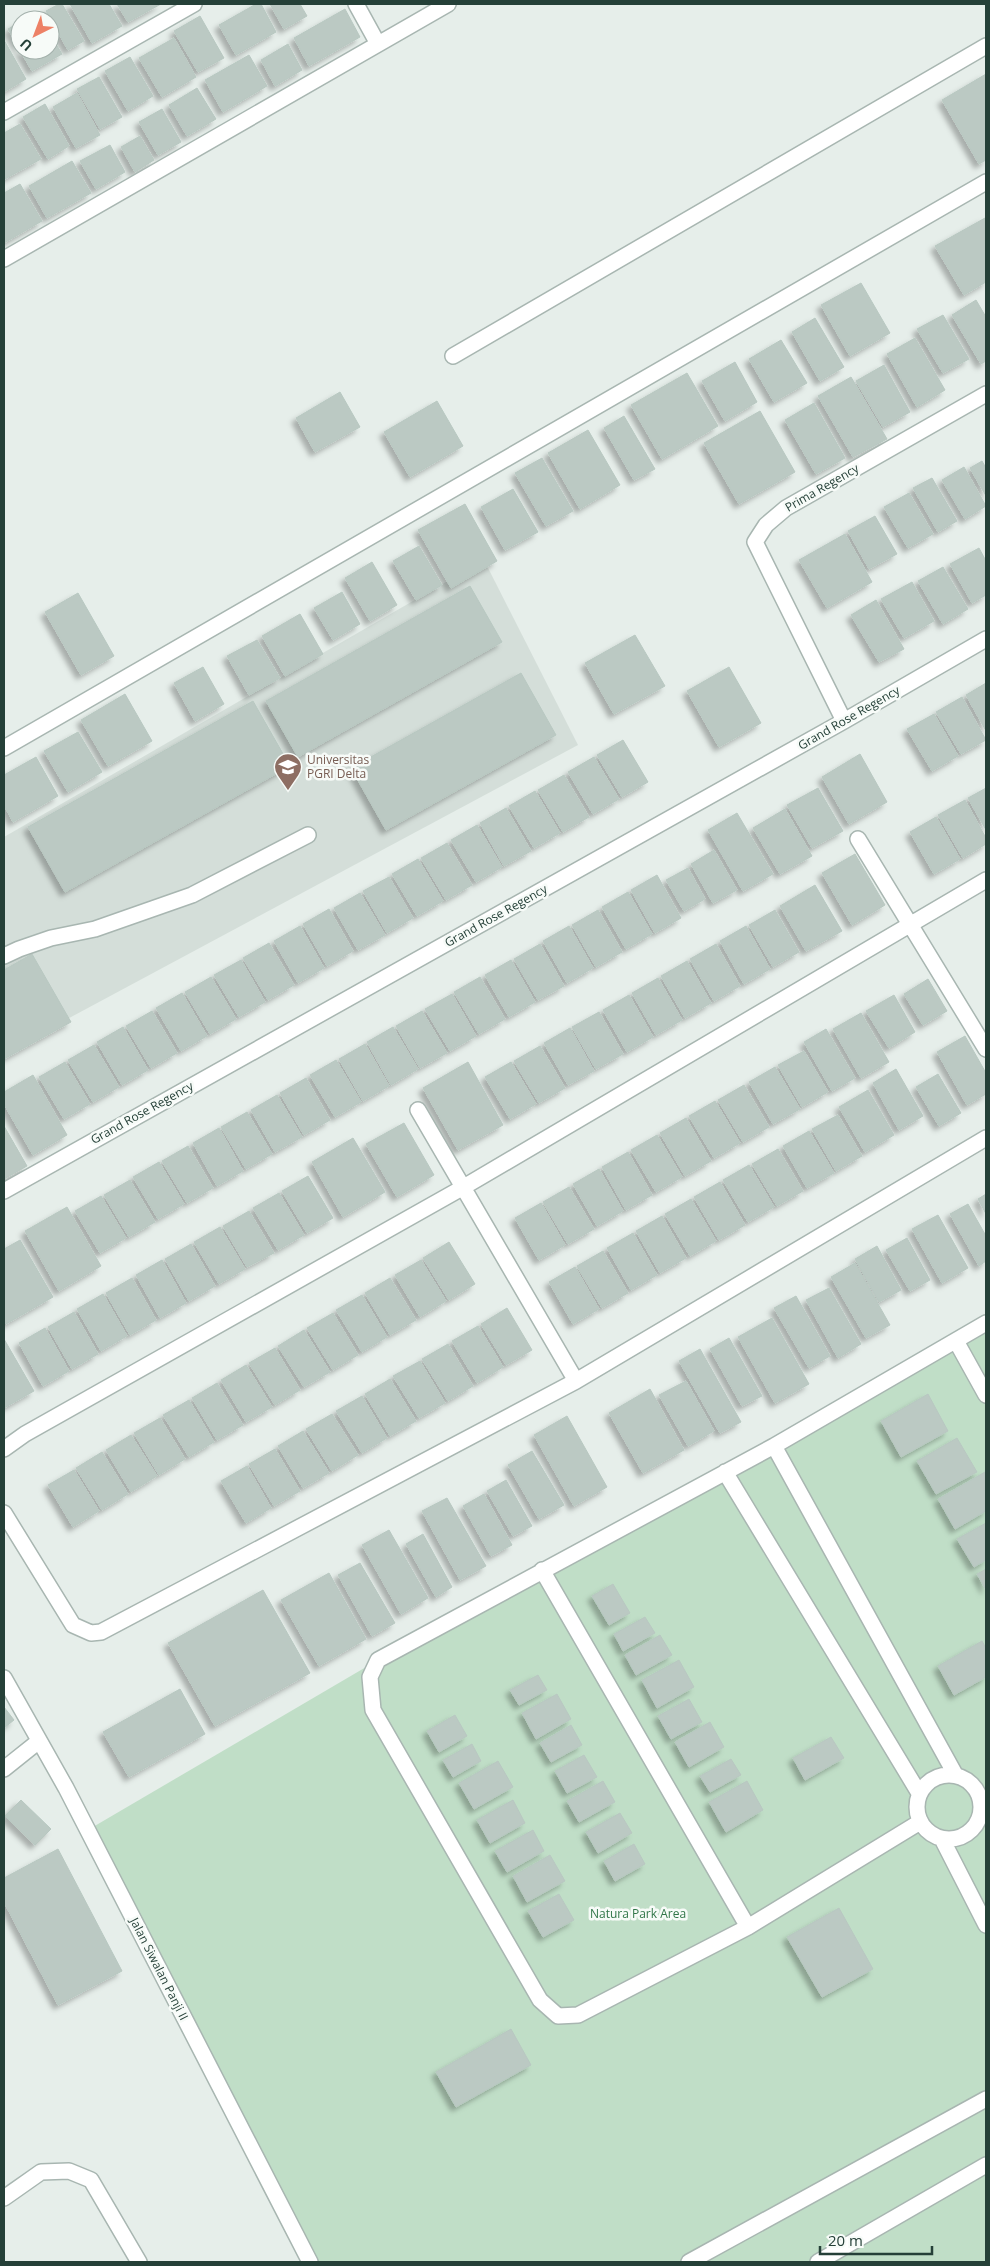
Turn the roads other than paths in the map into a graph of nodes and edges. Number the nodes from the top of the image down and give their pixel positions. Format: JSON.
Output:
{"nodes":[{"id":1,"x":194,"y":4,"type":"edge"},
{"id":2,"x":356,"y":4,"type":"edge"},
{"id":3,"x":448,"y":4,"type":"edge"},
{"id":4,"x":378,"y":44,"type":"junction"},
{"id":5,"x":986,"y":46,"type":"edge"},
{"id":6,"x":4,"y":112,"type":"edge"},
{"id":7,"x":986,"y":182,"type":"edge"},
{"id":8,"x":4,"y":259,"type":"edge"},
{"id":9,"x":453,"y":356,"type":"dead end"},
{"id":10,"x":986,"y":394,"type":"edge"},
{"id":11,"x":986,"y":639,"type":"edge"},
{"id":12,"x":844,"y":721,"type":"junction"},
{"id":13,"x":4,"y":748,"type":"edge"},
{"id":14,"x":308,"y":835,"type":"dead end"},
{"id":15,"x":858,"y":839,"type":"dead end"},
{"id":16,"x":986,"y":880,"type":"edge"},
{"id":17,"x":909,"y":925,"type":"junction"},
{"id":18,"x":4,"y":956,"type":"edge"},
{"id":19,"x":986,"y":1049,"type":"edge"},
{"id":20,"x":418,"y":1110,"type":"dead end"},
{"id":21,"x":986,"y":1138,"type":"edge"},
{"id":22,"x":462,"y":1188,"type":"junction"},
{"id":23,"x":4,"y":1191,"type":"edge"},
{"id":24,"x":986,"y":1323,"type":"edge"},
{"id":25,"x":956,"y":1341,"type":"junction"},
{"id":26,"x":576,"y":1381,"type":"junction"},
{"id":27,"x":986,"y":1396,"type":"edge"},
{"id":28,"x":774,"y":1446,"type":"junction"},
{"id":29,"x":4,"y":1449,"type":"edge"},
{"id":30,"x":725,"y":1472,"type":"junction"},
{"id":31,"x":4,"y":1513,"type":"edge"},
{"id":32,"x":10,"y":1535,"type":"edge"},
{"id":33,"x":542,"y":1570,"type":"junction"},
{"id":34,"x":4,"y":1678,"type":"edge"},
{"id":35,"x":40,"y":1742,"type":"junction"},
{"id":36,"x":4,"y":1769,"type":"edge"},
{"id":37,"x":955,"y":1774,"type":"junction"},
{"id":38,"x":982,"y":1789,"type":"edge"},
{"id":39,"x":919,"y":1793,"type":"junction"},
{"id":40,"x":920,"y":1822,"type":"junction"},
{"id":41,"x":983,"y":1826,"type":"edge"},
{"id":42,"x":942,"y":1839,"type":"junction"},
{"id":43,"x":986,"y":1925,"type":"edge"},
{"id":44,"x":748,"y":1927,"type":"junction"},
{"id":45,"x":986,"y":2099,"type":"edge"},
{"id":46,"x":986,"y":2165,"type":"edge"},
{"id":47,"x":4,"y":2198,"type":"edge"},
{"id":48,"x":139,"y":2262,"type":"edge"},
{"id":49,"x":310,"y":2262,"type":"edge"},
{"id":50,"x":689,"y":2262,"type":"edge"},
{"id":51,"x":818,"y":2262,"type":"edge"}],
"edges":[{"from":1,"to":6,"type":"street"},
{"from":2,"to":4,"type":"street"},
{"from":3,"to":4,"type":"street"},
{"from":4,"to":8,"type":"street"},
{"from":5,"to":9,"type":"street"},
{"from":7,"to":13,"type":"street"},
{"from":10,"to":12,"type":"street","name":"Prima Regency"},
{"from":11,"to":12,"type":"street","name":"Grand Rose Regency"},
{"from":12,"to":23,"type":"street","name":"Grand Rose Regency"},
{"from":14,"to":18,"type":"street"},
{"from":15,"to":17,"type":"street"},
{"from":16,"to":17,"type":"street"},
{"from":17,"to":19,"type":"street"},
{"from":17,"to":22,"type":"street"},
{"from":20,"to":22,"type":"street"},
{"from":21,"to":26,"type":"street"},
{"from":22,"to":26,"type":"street"},
{"from":22,"to":29,"type":"street"},
{"from":24,"to":25,"type":"street"},
{"from":25,"to":27,"type":"street"},
{"from":25,"to":28,"type":"street"},
{"from":26,"to":32,"type":"street"},
{"from":28,"to":30,"type":"street"},
{"from":28,"to":37,"type":"street"},
{"from":30,"to":33,"type":"street"},
{"from":30,"to":39,"type":"street"},
{"from":31,"to":32,"type":"street"},
{"from":33,"to":44,"type":"street"},
{"from":33,"to":44,"type":"street"},
{"from":34,"to":35,"type":"street","name":"Jalan Siwalan Panji II"},
{"from":35,"to":36,"type":"street"},
{"from":35,"to":49,"type":"street","name":"Jalan Siwalan Panji II"},
{"from":37,"to":38,"type":"street"},
{"from":37,"to":39,"type":"street"},
{"from":38,"to":41,"type":"street"},
{"from":39,"to":40,"type":"street"},
{"from":40,"to":42,"type":"street"},
{"from":40,"to":44,"type":"street"},
{"from":41,"to":42,"type":"street"},
{"from":42,"to":43,"type":"street"},
{"from":45,"to":50,"type":"street"},
{"from":46,"to":51,"type":"street"},
{"from":47,"to":48,"type":"street"}]}
